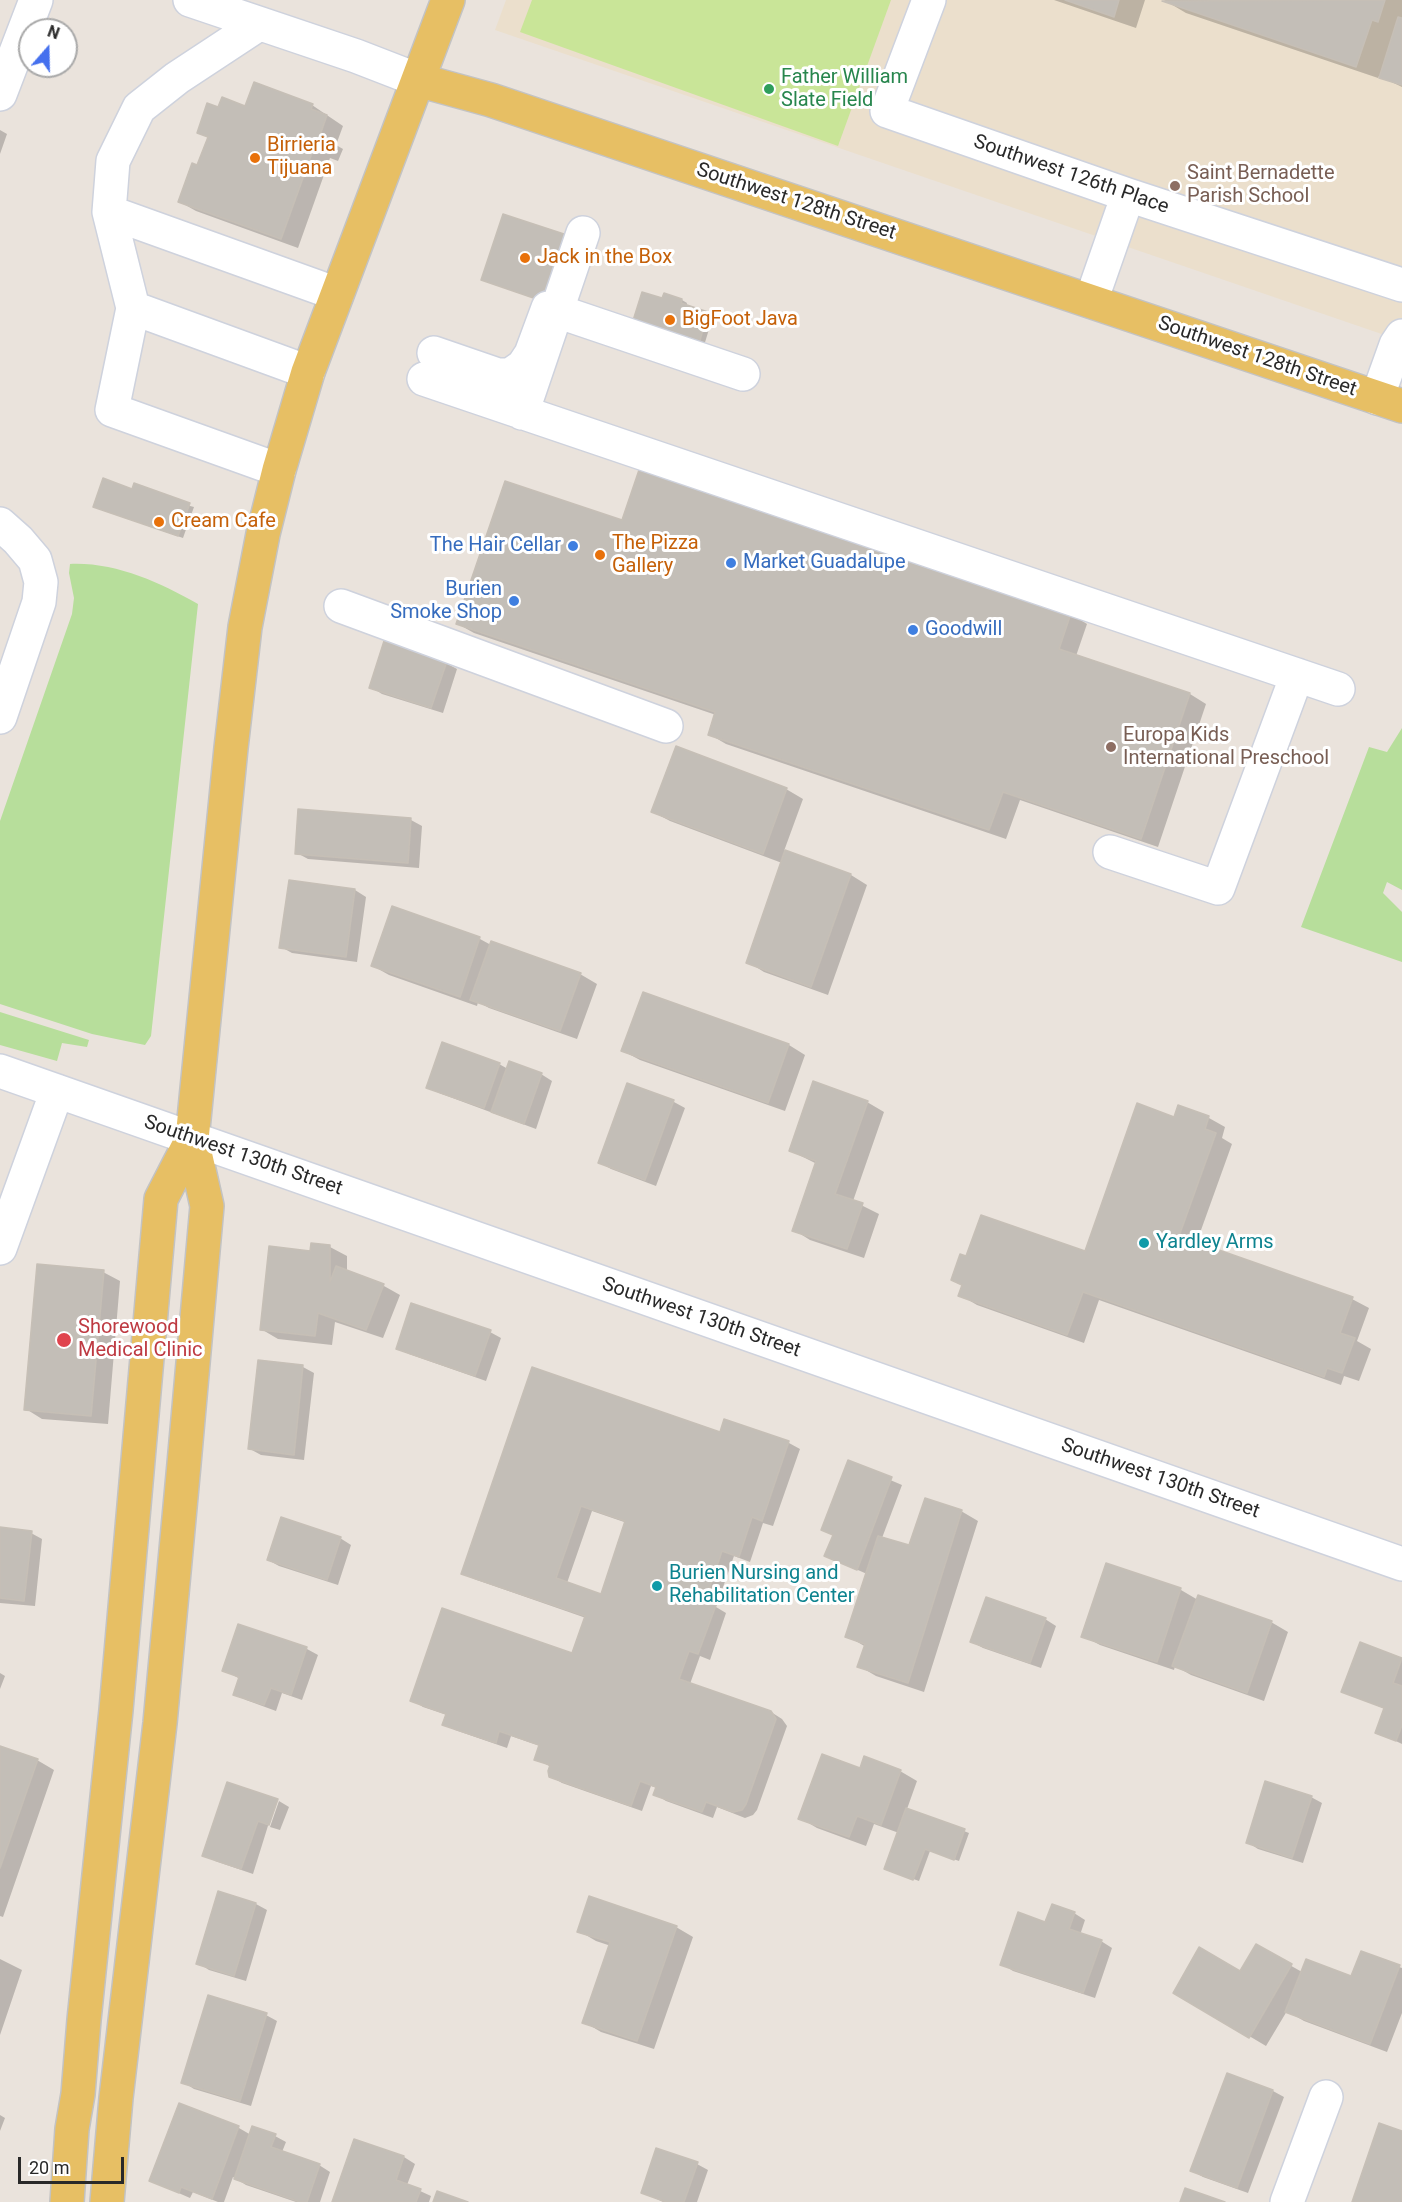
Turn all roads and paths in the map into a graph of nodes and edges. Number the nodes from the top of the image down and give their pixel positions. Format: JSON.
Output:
{"nodes":[{"id":1,"x":36,"y":0,"type":"edge"},
{"id":2,"x":190,"y":0,"type":"edge"},
{"id":3,"x":448,"y":0,"type":"edge"},
{"id":4,"x":929,"y":0,"type":"edge"},
{"id":5,"x":259,"y":24,"type":"junction"},
{"id":6,"x":418,"y":80,"type":"junction"},
{"id":7,"x":0,"y":94,"type":"edge"},
{"id":8,"x":1128,"y":195,"type":"junction"},
{"id":9,"x":109,"y":212,"type":"junction"},
{"id":10,"x":576,"y":233,"type":"dead end"},
{"id":11,"x":1402,"y":285,"type":"edge"},
{"id":12,"x":337,"y":294,"type":"junction"},
{"id":13,"x":1091,"y":301,"type":"junction"},
{"id":14,"x":133,"y":308,"type":"junction"},
{"id":15,"x":557,"y":311,"type":"junction"},
{"id":16,"x":1402,"y":336,"type":"edge"},
{"id":17,"x":308,"y":372,"type":"junction"},
{"id":18,"x":743,"y":374,"type":"dead end"},
{"id":19,"x":1389,"y":402,"type":"edge"},
{"id":20,"x":522,"y":413,"type":"junction"},
{"id":21,"x":279,"y":470,"type":"junction"},
{"id":22,"x":0,"y":524,"type":"edge"},
{"id":23,"x":341,"y":606,"type":"dead end"},
{"id":24,"x":1297,"y":675,"type":"junction"},
{"id":25,"x":1338,"y":689,"type":"dead end"},
{"id":26,"x":0,"y":717,"type":"edge"},
{"id":27,"x":666,"y":726,"type":"dead end"},
{"id":28,"x":1110,"y":852,"type":"dead end"},
{"id":29,"x":0,"y":1071,"type":"edge"},
{"id":30,"x":57,"y":1091,"type":"junction"},
{"id":31,"x":192,"y":1139,"type":"junction"},
{"id":32,"x":0,"y":1248,"type":"edge"},
{"id":33,"x":1402,"y":1564,"type":"edge"},
{"id":34,"x":1326,"y":2097,"type":"dead end"},
{"id":35,"x":67,"y":2202,"type":"edge"},
{"id":36,"x":107,"y":2202,"type":"edge"},
{"id":37,"x":1287,"y":2202,"type":"edge"}],
"edges":[{"from":1,"to":7,"type":"street"},
{"from":2,"to":5,"type":"street","name":"Southwest 128th Street"},
{"from":3,"to":6,"type":"main road"},
{"from":4,"to":8,"type":"street","name":"Southwest 126th Place"},
{"from":5,"to":6,"type":"street","name":"Southwest 128th Street"},
{"from":5,"to":9,"type":"street"},
{"from":6,"to":12,"type":"main road"},
{"from":6,"to":13,"type":"main road","name":"Southwest 128th Street"},
{"from":8,"to":11,"type":"street","name":"Southwest 126th Place"},
{"from":8,"to":13,"type":"street"},
{"from":9,"to":12,"type":"street"},
{"from":9,"to":14,"type":"street"},
{"from":10,"to":15,"type":"street"},
{"from":12,"to":17,"type":"main road"},
{"from":13,"to":19,"type":"main road","name":"Southwest 128th Street"},
{"from":14,"to":17,"type":"street"},
{"from":14,"to":21,"type":"street"},
{"from":15,"to":18,"type":"street"},
{"from":15,"to":20,"type":"street"},
{"from":15,"to":20,"type":"street"},
{"from":16,"to":19,"type":"street"},
{"from":17,"to":21,"type":"main road"},
{"from":20,"to":24,"type":"street"},
{"from":21,"to":31,"type":"main road"},
{"from":22,"to":26,"type":"street"},
{"from":23,"to":27,"type":"street"},
{"from":24,"to":25,"type":"street"},
{"from":24,"to":28,"type":"street"},
{"from":29,"to":30,"type":"street","name":"Southwest 130th Street"},
{"from":30,"to":31,"type":"street","name":"Southwest 130th Street"},
{"from":30,"to":32,"type":"street"},
{"from":31,"to":33,"type":"street","name":"Southwest 130th Street"},
{"from":31,"to":35,"type":"main road"},
{"from":31,"to":36,"type":"main road"},
{"from":34,"to":37,"type":"street"}]}
